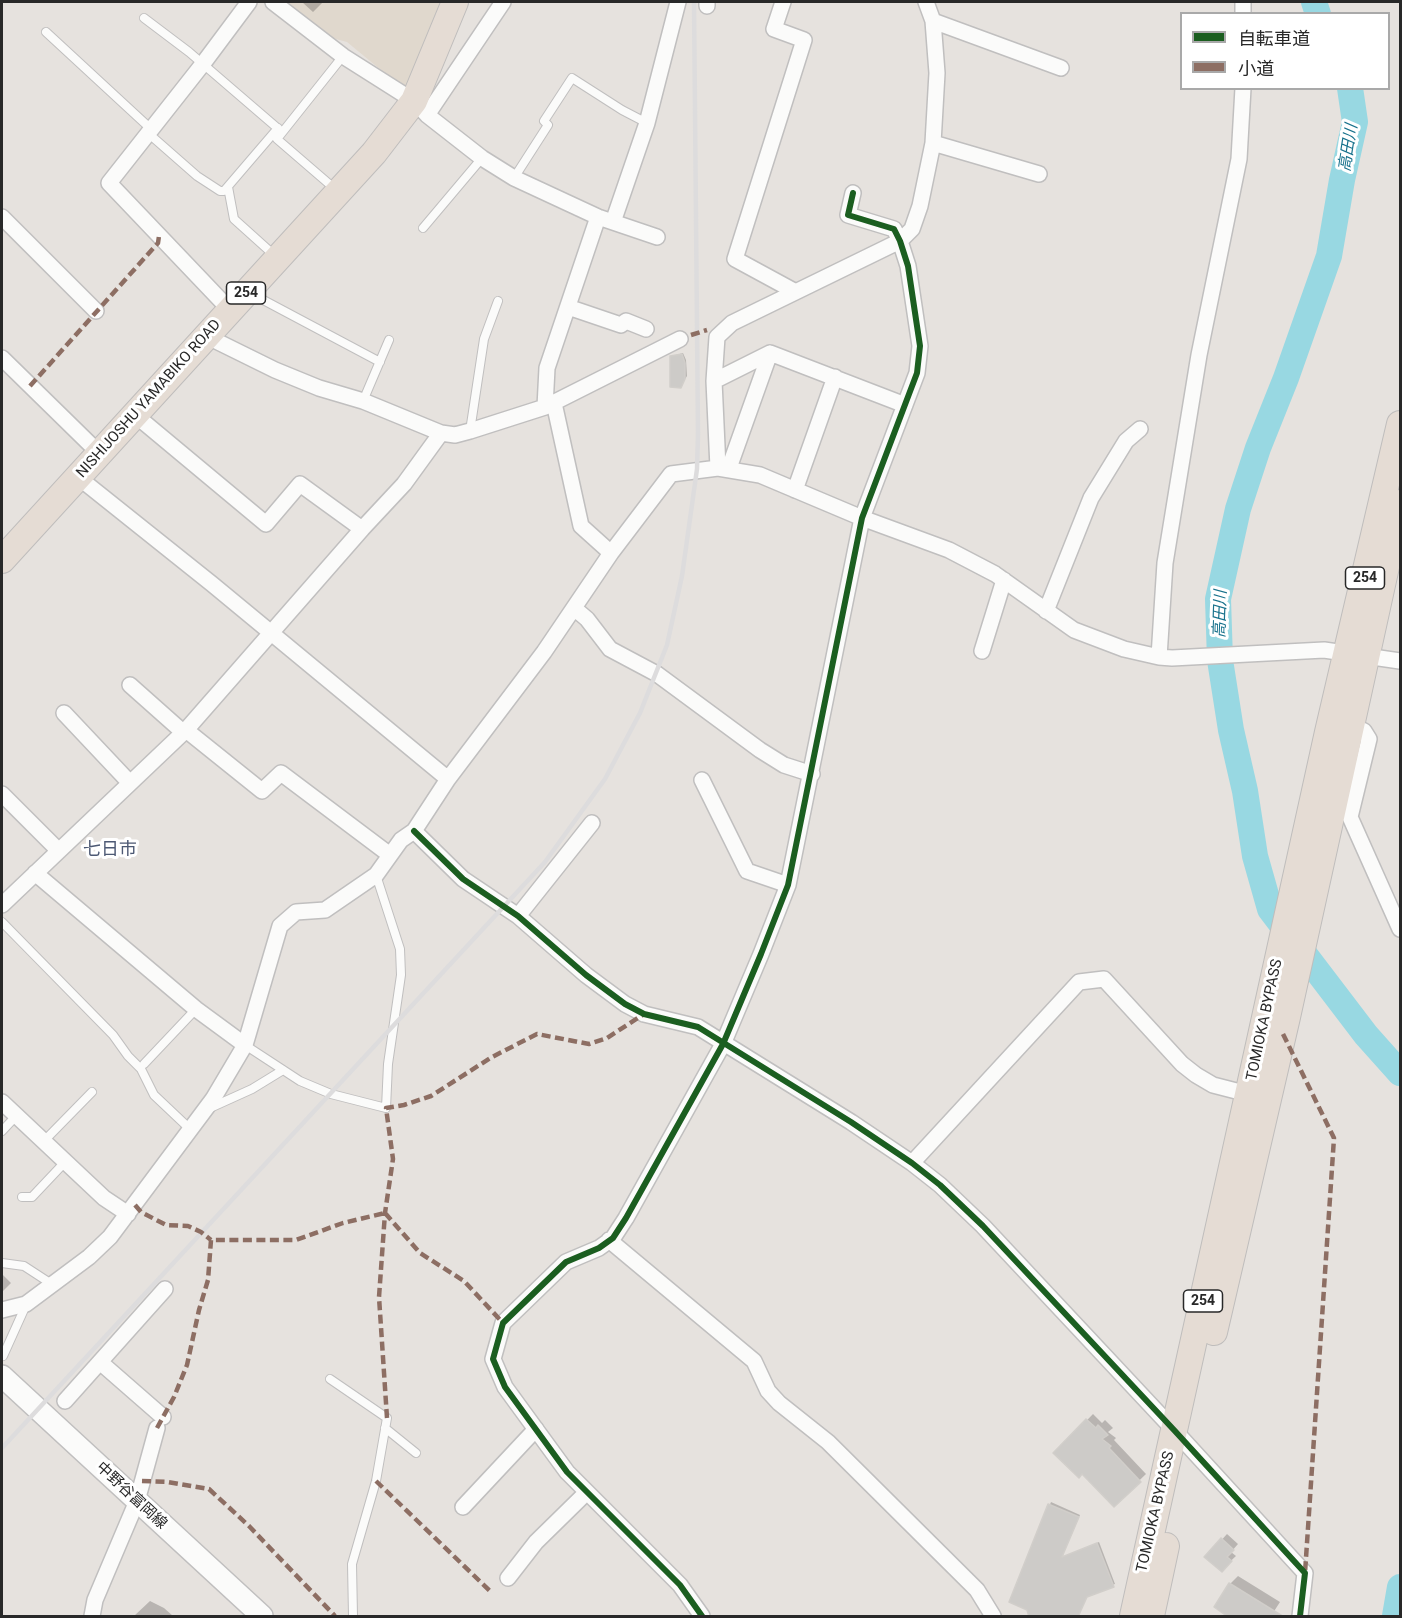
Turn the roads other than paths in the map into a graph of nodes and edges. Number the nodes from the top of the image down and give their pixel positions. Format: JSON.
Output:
{"nodes":[{"id":1,"x":249,"y":2,"type":"edge"},
{"id":2,"x":273,"y":2,"type":"edge"},
{"id":3,"x":456,"y":2,"type":"edge"},
{"id":4,"x":503,"y":2,"type":"edge"},
{"id":5,"x":678,"y":2,"type":"edge"},
{"id":6,"x":783,"y":2,"type":"edge"},
{"id":7,"x":926,"y":2,"type":"edge"},
{"id":8,"x":144,"y":18,"type":"dead end"},
{"id":9,"x":933,"y":21,"type":"junction"},
{"id":10,"x":46,"y":32,"type":"dead end"},
{"id":11,"x":344,"y":56,"type":"junction"},
{"id":12,"x":202,"y":65,"type":"junction"},
{"id":13,"x":1061,"y":68,"type":"dead end"},
{"id":14,"x":1243,"y":90,"type":"edge"},
{"id":15,"x":421,"y":108,"type":"junction"},
{"id":16,"x":647,"y":123,"type":"junction"},
{"id":17,"x":280,"y":130,"type":"junction"},
{"id":18,"x":150,"y":131,"type":"junction"},
{"id":19,"x":933,"y":143,"type":"junction"},
{"id":20,"x":482,"y":158,"type":"junction"},
{"id":21,"x":1039,"y":174,"type":"dead end"},
{"id":22,"x":514,"y":178,"type":"junction"},
{"id":23,"x":228,"y":187,"type":"junction"},
{"id":24,"x":338,"y":192,"type":"junction"},
{"id":25,"x":853,"y":193,"type":"dead end"},
{"id":26,"x":2,"y":217,"type":"edge"},
{"id":27,"x":598,"y":217,"type":"junction"},
{"id":28,"x":613,"y":222,"type":"junction"},
{"id":29,"x":423,"y":228,"type":"dead end"},
{"id":30,"x":657,"y":237,"type":"dead end"},
{"id":31,"x":900,"y":241,"type":"junction"},
{"id":32,"x":278,"y":258,"type":"junction"},
{"id":33,"x":248,"y":291,"type":"junction"},
{"id":34,"x":794,"y":291,"type":"junction"},
{"id":35,"x":498,"y":301,"type":"dead end"},
{"id":36,"x":568,"y":307,"type":"junction"},
{"id":37,"x":230,"y":310,"type":"junction"},
{"id":38,"x":96,"y":312,"type":"dead end"},
{"id":39,"x":646,"y":329,"type":"dead end"},
{"id":40,"x":206,"y":336,"type":"junction"},
{"id":41,"x":680,"y":339,"type":"dead end"},
{"id":42,"x":389,"y":340,"type":"dead end"},
{"id":43,"x":770,"y":353,"type":"junction"},
{"id":44,"x":2,"y":358,"type":"edge"},
{"id":45,"x":380,"y":362,"type":"junction"},
{"id":46,"x":835,"y":377,"type":"junction"},
{"id":47,"x":714,"y":381,"type":"junction"},
{"id":48,"x":363,"y":401,"type":"junction"},
{"id":49,"x":549,"y":405,"type":"junction"},
{"id":50,"x":905,"y":405,"type":"junction"},
{"id":51,"x":134,"y":414,"type":"junction"},
{"id":52,"x":1401,"y":424,"type":"edge"},
{"id":53,"x":1140,"y":429,"type":"dead end"},
{"id":54,"x":470,"y":431,"type":"junction"},
{"id":55,"x":441,"y":433,"type":"junction"},
{"id":56,"x":99,"y":453,"type":"junction"},
{"id":57,"x":723,"y":468,"type":"junction"},
{"id":58,"x":78,"y":477,"type":"junction"},
{"id":59,"x":795,"y":490,"type":"junction"},
{"id":60,"x":1401,"y":503,"type":"edge"},
{"id":61,"x":862,"y":518,"type":"junction"},
{"id":62,"x":362,"y":529,"type":"junction"},
{"id":63,"x":611,"y":553,"type":"junction"},
{"id":64,"x":2,"y":560,"type":"edge"},
{"id":65,"x":1004,"y":580,"type":"junction"},
{"id":66,"x":574,"y":608,"type":"junction"},
{"id":67,"x":1046,"y":611,"type":"junction"},
{"id":68,"x":271,"y":633,"type":"junction"},
{"id":69,"x":982,"y":651,"type":"dead end"},
{"id":70,"x":1357,"y":655,"type":"junction"},
{"id":71,"x":1166,"y":657,"type":"junction"},
{"id":72,"x":1401,"y":662,"type":"edge"},
{"id":73,"x":130,"y":685,"type":"dead end"},
{"id":74,"x":64,"y":713,"type":"dead end"},
{"id":75,"x":185,"y":731,"type":"junction"},
{"id":76,"x":1342,"y":731,"type":"junction"},
{"id":77,"x":812,"y":774,"type":"junction"},
{"id":78,"x":448,"y":779,"type":"junction"},
{"id":79,"x":702,"y":780,"type":"dead end"},
{"id":80,"x":130,"y":783,"type":"junction"},
{"id":81,"x":2,"y":794,"type":"edge"},
{"id":82,"x":592,"y":823,"type":"dead end"},
{"id":83,"x":414,"y":831,"type":"junction"},
{"id":84,"x":59,"y":851,"type":"junction"},
{"id":85,"x":390,"y":855,"type":"junction"},
{"id":86,"x":35,"y":873,"type":"junction"},
{"id":87,"x":376,"y":875,"type":"junction"},
{"id":88,"x":788,"y":885,"type":"junction"},
{"id":89,"x":4,"y":897,"type":"edge"},
{"id":90,"x":518,"y":916,"type":"junction"},
{"id":91,"x":2,"y":922,"type":"edge"},
{"id":92,"x":1401,"y":929,"type":"edge"},
{"id":93,"x":196,"y":1009,"type":"junction"},
{"id":94,"x":723,"y":1044,"type":"junction"},
{"id":95,"x":246,"y":1045,"type":"junction"},
{"id":96,"x":144,"y":1064,"type":"dead end"},
{"id":97,"x":283,"y":1070,"type":"junction"},
{"id":98,"x":92,"y":1092,"type":"dead end"},
{"id":99,"x":1248,"y":1094,"type":"junction"},
{"id":100,"x":2,"y":1102,"type":"edge"},
{"id":101,"x":204,"y":1111,"type":"junction"},
{"id":102,"x":17,"y":1115,"type":"junction"},
{"id":103,"x":190,"y":1130,"type":"junction"},
{"id":104,"x":2,"y":1131,"type":"edge"},
{"id":105,"x":44,"y":1141,"type":"junction"},
{"id":106,"x":66,"y":1161,"type":"junction"},
{"id":107,"x":912,"y":1163,"type":"junction"},
{"id":108,"x":22,"y":1197,"type":"dead end"},
{"id":109,"x":128,"y":1214,"type":"junction"},
{"id":110,"x":609,"y":1240,"type":"junction"},
{"id":111,"x":2,"y":1263,"type":"edge"},
{"id":112,"x":54,"y":1283,"type":"junction"},
{"id":113,"x":165,"y":1289,"type":"dead end"},
{"id":114,"x":26,"y":1304,"type":"junction"},
{"id":115,"x":2,"y":1310,"type":"edge"},
{"id":116,"x":100,"y":1362,"type":"junction"},
{"id":117,"x":2,"y":1366,"type":"edge"},
{"id":118,"x":330,"y":1379,"type":"dead end"},
{"id":119,"x":66,"y":1401,"type":"dead end"},
{"id":120,"x":385,"y":1428,"type":"junction"},
{"id":121,"x":536,"y":1429,"type":"junction"},
{"id":122,"x":1181,"y":1438,"type":"junction"},
{"id":123,"x":416,"y":1454,"type":"dead end"},
{"id":124,"x":587,"y":1492,"type":"junction"},
{"id":125,"x":137,"y":1501,"type":"junction"},
{"id":126,"x":464,"y":1508,"type":"dead end"},
{"id":127,"x":507,"y":1578,"type":"dead end"},
{"id":128,"x":92,"y":1617,"type":"edge"},
{"id":129,"x":262,"y":1617,"type":"edge"},
{"id":130,"x":353,"y":1617,"type":"edge"},
{"id":131,"x":702,"y":1617,"type":"edge"},
{"id":132,"x":993,"y":1617,"type":"edge"},
{"id":133,"x":1132,"y":1617,"type":"edge"},
{"id":134,"x":1151,"y":1617,"type":"edge"},
{"id":135,"x":1300,"y":1617,"type":"edge"}],
"edges":[{"from":1,"to":12,"type":"street"},
{"from":2,"to":11,"type":"street"},
{"from":3,"to":15,"type":"highway","name":"NISHIJOSHU YAMABIKO ROAD","number":"254"},
{"from":4,"to":15,"type":"street"},
{"from":5,"to":16,"type":"street"},
{"from":6,"to":34,"type":"street"},
{"from":7,"to":9,"type":"street"},
{"from":8,"to":12,"type":"lane"},
{"from":9,"to":13,"type":"street"},
{"from":9,"to":19,"type":"street"},
{"from":10,"to":18,"type":"lane"},
{"from":11,"to":15,"type":"street"},
{"from":11,"to":17,"type":"lane"},
{"from":12,"to":17,"type":"lane"},
{"from":12,"to":18,"type":"street"},
{"from":14,"to":71,"type":"street"},
{"from":15,"to":20,"type":"street"},
{"from":15,"to":24,"type":"highway","name":"NISHIJOSHU YAMABIKO ROAD","number":"254"},
{"from":16,"to":22,"type":"lane"},
{"from":16,"to":28,"type":"street"},
{"from":17,"to":23,"type":"lane"},
{"from":17,"to":24,"type":"lane"},
{"from":18,"to":23,"type":"lane"},
{"from":18,"to":37,"type":"street"},
{"from":19,"to":21,"type":"street"},
{"from":19,"to":31,"type":"street"},
{"from":20,"to":22,"type":"street"},
{"from":20,"to":29,"type":"lane"},
{"from":22,"to":27,"type":"street"},
{"from":23,"to":32,"type":"lane"},
{"from":24,"to":32,"type":"highway","name":"NISHIJOSHU YAMABIKO ROAD","number":"254"},
{"from":25,"to":31,"type":"street"},
{"from":26,"to":38,"type":"street"},
{"from":27,"to":28,"type":"street"},
{"from":27,"to":36,"type":"street"},
{"from":28,"to":30,"type":"street"},
{"from":31,"to":34,"type":"street"},
{"from":31,"to":50,"type":"street"},
{"from":32,"to":33,"type":"highway","name":"NISHIJOSHU YAMABIKO ROAD","number":"254"},
{"from":33,"to":37,"type":"highway","name":"NISHIJOSHU YAMABIKO ROAD","number":"254"},
{"from":33,"to":45,"type":"lane"},
{"from":34,"to":47,"type":"street"},
{"from":35,"to":54,"type":"lane"},
{"from":36,"to":39,"type":"street"},
{"from":36,"to":49,"type":"street"},
{"from":37,"to":40,"type":"highway","name":"NISHIJOSHU YAMABIKO ROAD","number":"254"},
{"from":40,"to":48,"type":"street"},
{"from":40,"to":51,"type":"highway","name":"NISHIJOSHU YAMABIKO ROAD","number":"254"},
{"from":41,"to":49,"type":"street"},
{"from":42,"to":45,"type":"lane"},
{"from":43,"to":46,"type":"street"},
{"from":43,"to":47,"type":"street"},
{"from":43,"to":57,"type":"street"},
{"from":44,"to":56,"type":"street"},
{"from":45,"to":48,"type":"lane"},
{"from":46,"to":50,"type":"street"},
{"from":46,"to":59,"type":"street"},
{"from":47,"to":57,"type":"street"},
{"from":48,"to":55,"type":"street"},
{"from":49,"to":54,"type":"street"},
{"from":49,"to":63,"type":"street"},
{"from":50,"to":61,"type":"street"},
{"from":51,"to":56,"type":"highway","name":"NISHIJOSHU YAMABIKO ROAD","number":"254"},
{"from":51,"to":62,"type":"street"},
{"from":52,"to":70,"type":"highway","name":"TOMIOKA BYPASS","number":"254"},
{"from":53,"to":67,"type":"street"},
{"from":54,"to":55,"type":"street"},
{"from":55,"to":62,"type":"street"},
{"from":56,"to":58,"type":"highway","name":"NISHIJOSHU YAMABIKO ROAD","number":"254"},
{"from":57,"to":59,"type":"street"},
{"from":57,"to":63,"type":"street"},
{"from":58,"to":64,"type":"highway","name":"NISHIJOSHU YAMABIKO ROAD","number":"254"},
{"from":58,"to":68,"type":"street"},
{"from":59,"to":61,"type":"street"},
{"from":60,"to":70,"type":"highway","name":"TOMIOKA BYPASS","number":"254"},
{"from":61,"to":65,"type":"street"},
{"from":61,"to":77,"type":"street"},
{"from":62,"to":68,"type":"street"},
{"from":63,"to":66,"type":"street"},
{"from":65,"to":67,"type":"street"},
{"from":65,"to":69,"type":"street"},
{"from":66,"to":77,"type":"street"},
{"from":66,"to":78,"type":"street"},
{"from":67,"to":71,"type":"street"},
{"from":68,"to":75,"type":"street"},
{"from":68,"to":78,"type":"street"},
{"from":70,"to":71,"type":"street"},
{"from":70,"to":72,"type":"street"},
{"from":70,"to":76,"type":"highway","name":"TOMIOKA BYPASS","number":"254"},
{"from":73,"to":75,"type":"street"},
{"from":74,"to":80,"type":"street"},
{"from":75,"to":80,"type":"street"},
{"from":75,"to":85,"type":"street"},
{"from":76,"to":92,"type":"street"},
{"from":76,"to":99,"type":"highway","name":"TOMIOKA BYPASS","number":"254"},
{"from":76,"to":122,"type":"highway","name":"TOMIOKA BYPASS","number":"254"},
{"from":77,"to":88,"type":"street"},
{"from":78,"to":83,"type":"street"},
{"from":79,"to":88,"type":"street"},
{"from":80,"to":84,"type":"street"},
{"from":81,"to":84,"type":"street"},
{"from":82,"to":90,"type":"street"},
{"from":83,"to":85,"type":"street"},
{"from":83,"to":90,"type":"street"},
{"from":84,"to":86,"type":"street"},
{"from":85,"to":87,"type":"street"},
{"from":86,"to":89,"type":"street"},
{"from":86,"to":93,"type":"street"},
{"from":87,"to":95,"type":"street"},
{"from":87,"to":97,"type":"lane"},
{"from":88,"to":94,"type":"street"},
{"from":90,"to":94,"type":"street"},
{"from":91,"to":103,"type":"lane"},
{"from":93,"to":95,"type":"street"},
{"from":93,"to":96,"type":"lane"},
{"from":94,"to":107,"type":"street"},
{"from":94,"to":110,"type":"street"},
{"from":95,"to":97,"type":"lane"},
{"from":95,"to":101,"type":"street"},
{"from":97,"to":101,"type":"lane"},
{"from":98,"to":105,"type":"lane"},
{"from":99,"to":107,"type":"street"},
{"from":99,"to":122,"type":"highway","name":"TOMIOKA BYPASS","number":"254"},
{"from":100,"to":102,"type":"street"},
{"from":101,"to":103,"type":"street"},
{"from":102,"to":104,"type":"lane"},
{"from":102,"to":105,"type":"street"},
{"from":103,"to":109,"type":"street"},
{"from":105,"to":106,"type":"street"},
{"from":106,"to":108,"type":"lane"},
{"from":106,"to":109,"type":"street"},
{"from":107,"to":122,"type":"street"},
{"from":109,"to":112,"type":"street"},
{"from":110,"to":121,"type":"street"},
{"from":110,"to":132,"type":"street"},
{"from":111,"to":112,"type":"lane"},
{"from":112,"to":114,"type":"street"},
{"from":113,"to":116,"type":"street"},
{"from":114,"to":115,"type":"street"},
{"from":114,"to":117,"type":"lane"},
{"from":116,"to":119,"type":"street"},
{"from":116,"to":125,"type":"street"},
{"from":117,"to":125,"type":"main road","name":"中野谷富岡線"},
{"from":118,"to":120,"type":"lane"},
{"from":120,"to":123,"type":"lane"},
{"from":120,"to":130,"type":"lane"},
{"from":121,"to":124,"type":"street"},
{"from":121,"to":126,"type":"street"},
{"from":122,"to":133,"type":"highway","name":"TOMIOKA BYPASS","number":"254"},
{"from":122,"to":134,"type":"highway","name":"TOMIOKA BYPASS","number":"254"},
{"from":122,"to":135,"type":"street"},
{"from":124,"to":127,"type":"street"},
{"from":124,"to":131,"type":"street"},
{"from":125,"to":128,"type":"street"},
{"from":125,"to":129,"type":"main road","name":"中野谷富岡線"}]}
